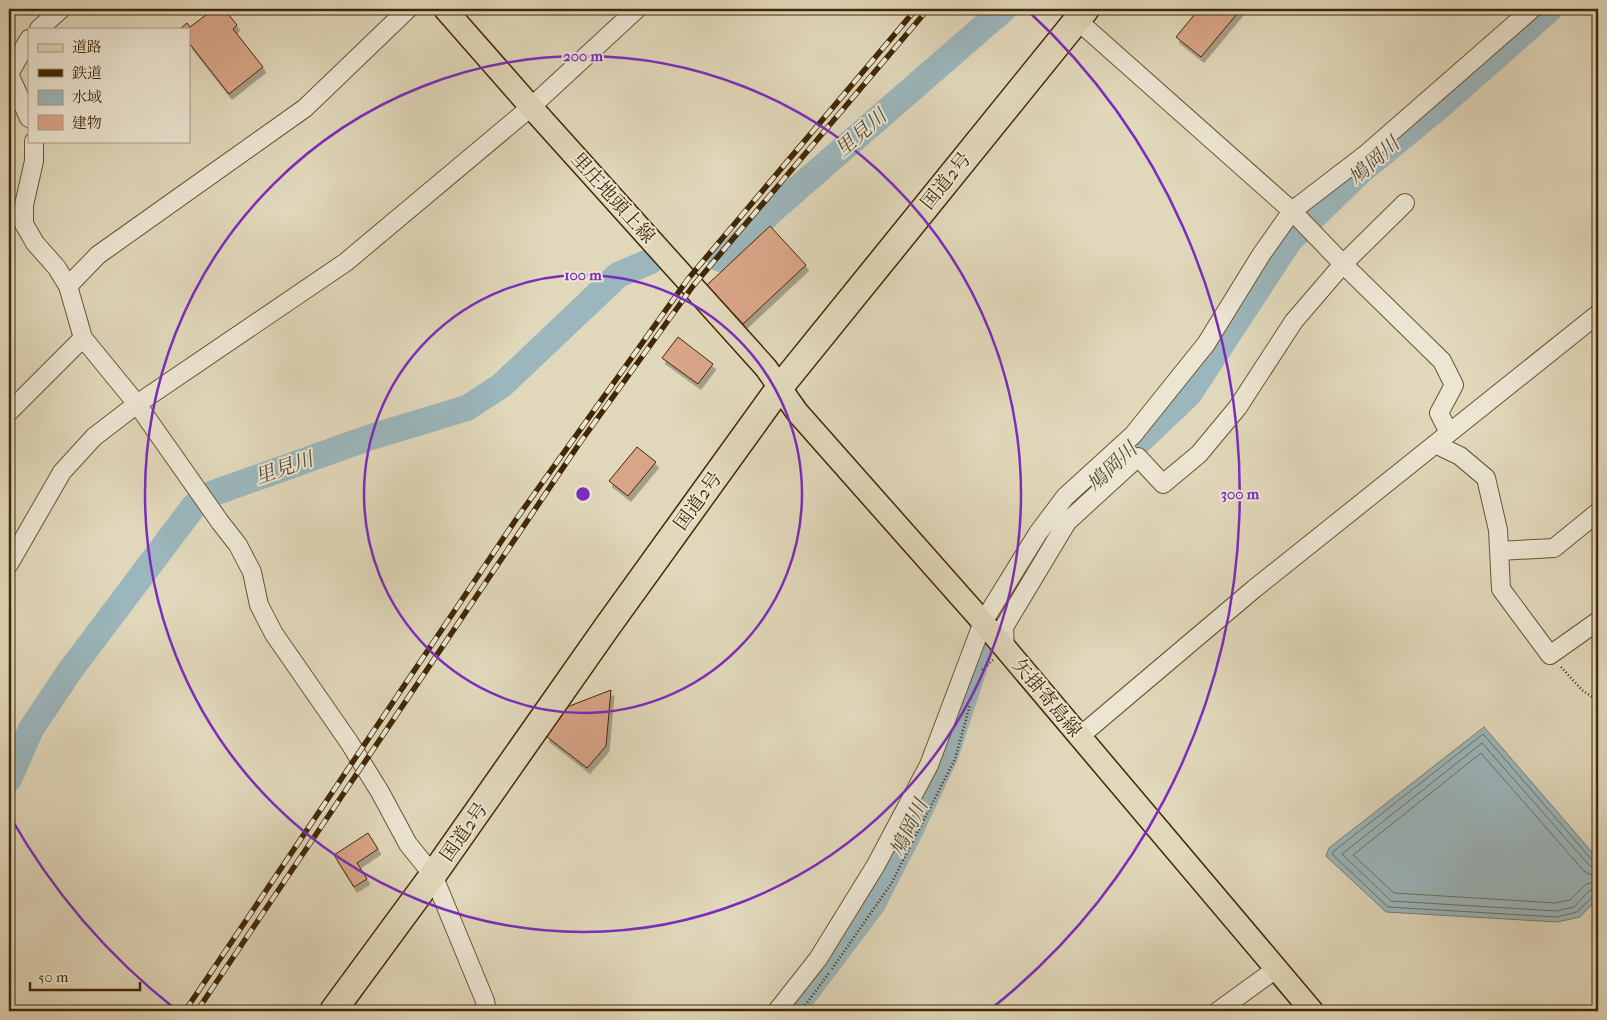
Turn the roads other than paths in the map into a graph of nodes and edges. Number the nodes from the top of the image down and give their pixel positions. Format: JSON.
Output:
{"nodes":[{"id":1,"x":61,"y":9,"type":"edge"},
{"id":2,"x":408,"y":9,"type":"edge"},
{"id":3,"x":445,"y":9,"type":"edge"},
{"id":4,"x":637,"y":9,"type":"edge"},
{"id":5,"x":1532,"y":9,"type":"edge"},
{"id":6,"x":1082,"y":14,"type":"edge"},
{"id":7,"x":40,"y":28,"type":"edge"},
{"id":8,"x":28,"y":41,"type":"edge"},
{"id":9,"x":9,"y":74,"type":"edge"},
{"id":10,"x":531,"y":107,"type":"junction"},
{"id":11,"x":28,"y":116,"type":"edge"},
{"id":12,"x":34,"y":142,"type":"edge"},
{"id":13,"x":1405,"y":203,"type":"dead end"},
{"id":14,"x":1292,"y":211,"type":"junction"},
{"id":15,"x":1344,"y":264,"type":"junction"},
{"id":16,"x":68,"y":286,"type":"junction"},
{"id":17,"x":1598,"y":314,"type":"edge"},
{"id":18,"x":83,"y":338,"type":"junction"},
{"id":19,"x":780,"y":387,"type":"junction"},
{"id":20,"x":137,"y":404,"type":"junction"},
{"id":21,"x":9,"y":412,"type":"edge"},
{"id":22,"x":1442,"y":438,"type":"junction"},
{"id":23,"x":1597,"y":513,"type":"dead end"},
{"id":24,"x":1499,"y":552,"type":"junction"},
{"id":25,"x":9,"y":564,"type":"edge"},
{"id":26,"x":1598,"y":621,"type":"edge"},
{"id":27,"x":983,"y":622,"type":"junction"},
{"id":28,"x":1002,"y":645,"type":"junction"},
{"id":29,"x":1079,"y":737,"type":"junction"},
{"id":30,"x":433,"y":876,"type":"junction"},
{"id":31,"x":1276,"y":969,"type":"junction"},
{"id":32,"x":489,"y":1008,"type":"edge"},
{"id":33,"x":333,"y":1011,"type":"edge"},
{"id":34,"x":777,"y":1011,"type":"edge"},
{"id":35,"x":1218,"y":1011,"type":"edge"},
{"id":36,"x":1312,"y":1011,"type":"edge"}],
"edges":[{"from":1,"to":7,"type":"street"},
{"from":2,"to":16,"type":"street"},
{"from":3,"to":10,"type":"main road","name":"里庄地頭上線"},
{"from":4,"to":10,"type":"street"},
{"from":5,"to":14,"type":"street"},
{"from":6,"to":14,"type":"street"},
{"from":6,"to":19,"type":"highway","name":"国道2号"},
{"from":8,"to":9,"type":"street"},
{"from":9,"to":11,"type":"street"},
{"from":10,"to":19,"type":"main road","name":"里庄地頭上線"},
{"from":10,"to":20,"type":"street"},
{"from":12,"to":16,"type":"street"},
{"from":13,"to":15,"type":"street"},
{"from":14,"to":15,"type":"street"},
{"from":14,"to":27,"type":"street"},
{"from":15,"to":22,"type":"street"},
{"from":15,"to":28,"type":"street"},
{"from":16,"to":18,"type":"street"},
{"from":17,"to":22,"type":"street"},
{"from":18,"to":20,"type":"street"},
{"from":18,"to":21,"type":"street"},
{"from":19,"to":27,"type":"main road","name":"矢掛寄島線"},
{"from":19,"to":30,"type":"highway","name":"国道2号"},
{"from":20,"to":25,"type":"street"},
{"from":20,"to":30,"type":"street"},
{"from":22,"to":24,"type":"street"},
{"from":22,"to":29,"type":"street"},
{"from":23,"to":24,"type":"street"},
{"from":24,"to":26,"type":"street"},
{"from":27,"to":28,"type":"main road","name":"矢掛寄島線"},
{"from":27,"to":34,"type":"street"},
{"from":28,"to":29,"type":"main road","name":"矢掛寄島線"},
{"from":29,"to":31,"type":"main road","name":"矢掛寄島線"},
{"from":30,"to":32,"type":"street"},
{"from":30,"to":33,"type":"highway","name":"国道2号"},
{"from":31,"to":35,"type":"street"},
{"from":31,"to":36,"type":"main road","name":"矢掛寄島線"}]}
